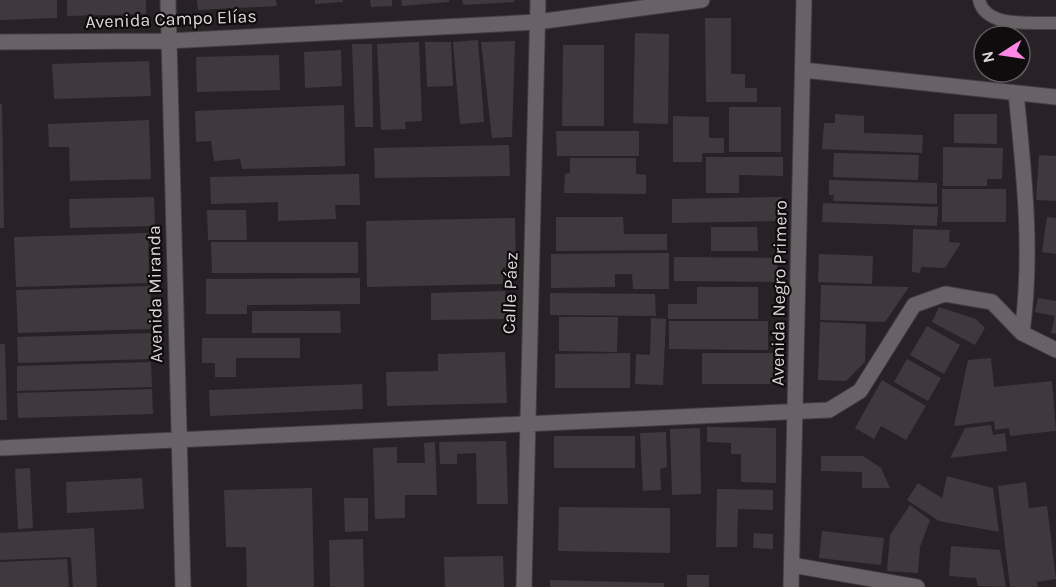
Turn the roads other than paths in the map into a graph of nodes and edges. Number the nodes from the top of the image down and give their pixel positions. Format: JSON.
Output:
{"nodes":[{"id":1,"x":168,"y":0,"type":"edge"},
{"id":2,"x":538,"y":0,"type":"edge"},
{"id":3,"x":702,"y":0,"type":"edge"},
{"id":4,"x":804,"y":0,"type":"edge"},
{"id":5,"x":980,"y":0,"type":"edge"},
{"id":6,"x":537,"y":22,"type":"junction"},
{"id":7,"x":1056,"y":23,"type":"edge"},
{"id":8,"x":168,"y":41,"type":"junction"},
{"id":9,"x":0,"y":42,"type":"edge"},
{"id":10,"x":803,"y":70,"type":"junction"},
{"id":11,"x":1016,"y":93,"type":"junction"},
{"id":12,"x":1056,"y":97,"type":"edge"},
{"id":13,"x":1022,"y":333,"type":"junction"},
{"id":14,"x":1056,"y":350,"type":"edge"},
{"id":15,"x":796,"y":411,"type":"junction"},
{"id":16,"x":526,"y":423,"type":"junction"},
{"id":17,"x":178,"y":438,"type":"junction"},
{"id":18,"x":0,"y":448,"type":"edge"},
{"id":19,"x":792,"y":565,"type":"junction"},
{"id":20,"x":183,"y":587,"type":"edge"},
{"id":21,"x":524,"y":587,"type":"edge"},
{"id":22,"x":790,"y":587,"type":"edge"},
{"id":23,"x":917,"y":587,"type":"edge"}],
"edges":[{"from":1,"to":8,"type":"street","name":"Avenida Miranda"},
{"from":2,"to":6,"type":"street","name":"Calle Páez"},
{"from":3,"to":6,"type":"street","name":"Avenida Campo Elías"},
{"from":4,"to":10,"type":"street","name":"Avenida Negro Primero"},
{"from":5,"to":7,"type":"lane"},
{"from":6,"to":8,"type":"street","name":"Avenida Campo Elías"},
{"from":6,"to":16,"type":"street","name":"Calle Páez"},
{"from":8,"to":9,"type":"street","name":"Avenida Campo Elías"},
{"from":8,"to":17,"type":"street","name":"Avenida Miranda"},
{"from":10,"to":11,"type":"street"},
{"from":10,"to":15,"type":"street","name":"Avenida Negro Primero"},
{"from":11,"to":12,"type":"street"},
{"from":11,"to":13,"type":"street"},
{"from":13,"to":14,"type":"street"},
{"from":13,"to":15,"type":"street"},
{"from":15,"to":16,"type":"street"},
{"from":15,"to":19,"type":"street","name":"Avenida Negro Primero"},
{"from":16,"to":17,"type":"street"},
{"from":16,"to":21,"type":"street","name":"Calle Páez"},
{"from":17,"to":18,"type":"street"},
{"from":17,"to":20,"type":"street","name":"Avenida Miranda"},
{"from":19,"to":22,"type":"street","name":"Avenida Negro Primero"},
{"from":19,"to":23,"type":"street"}]}
